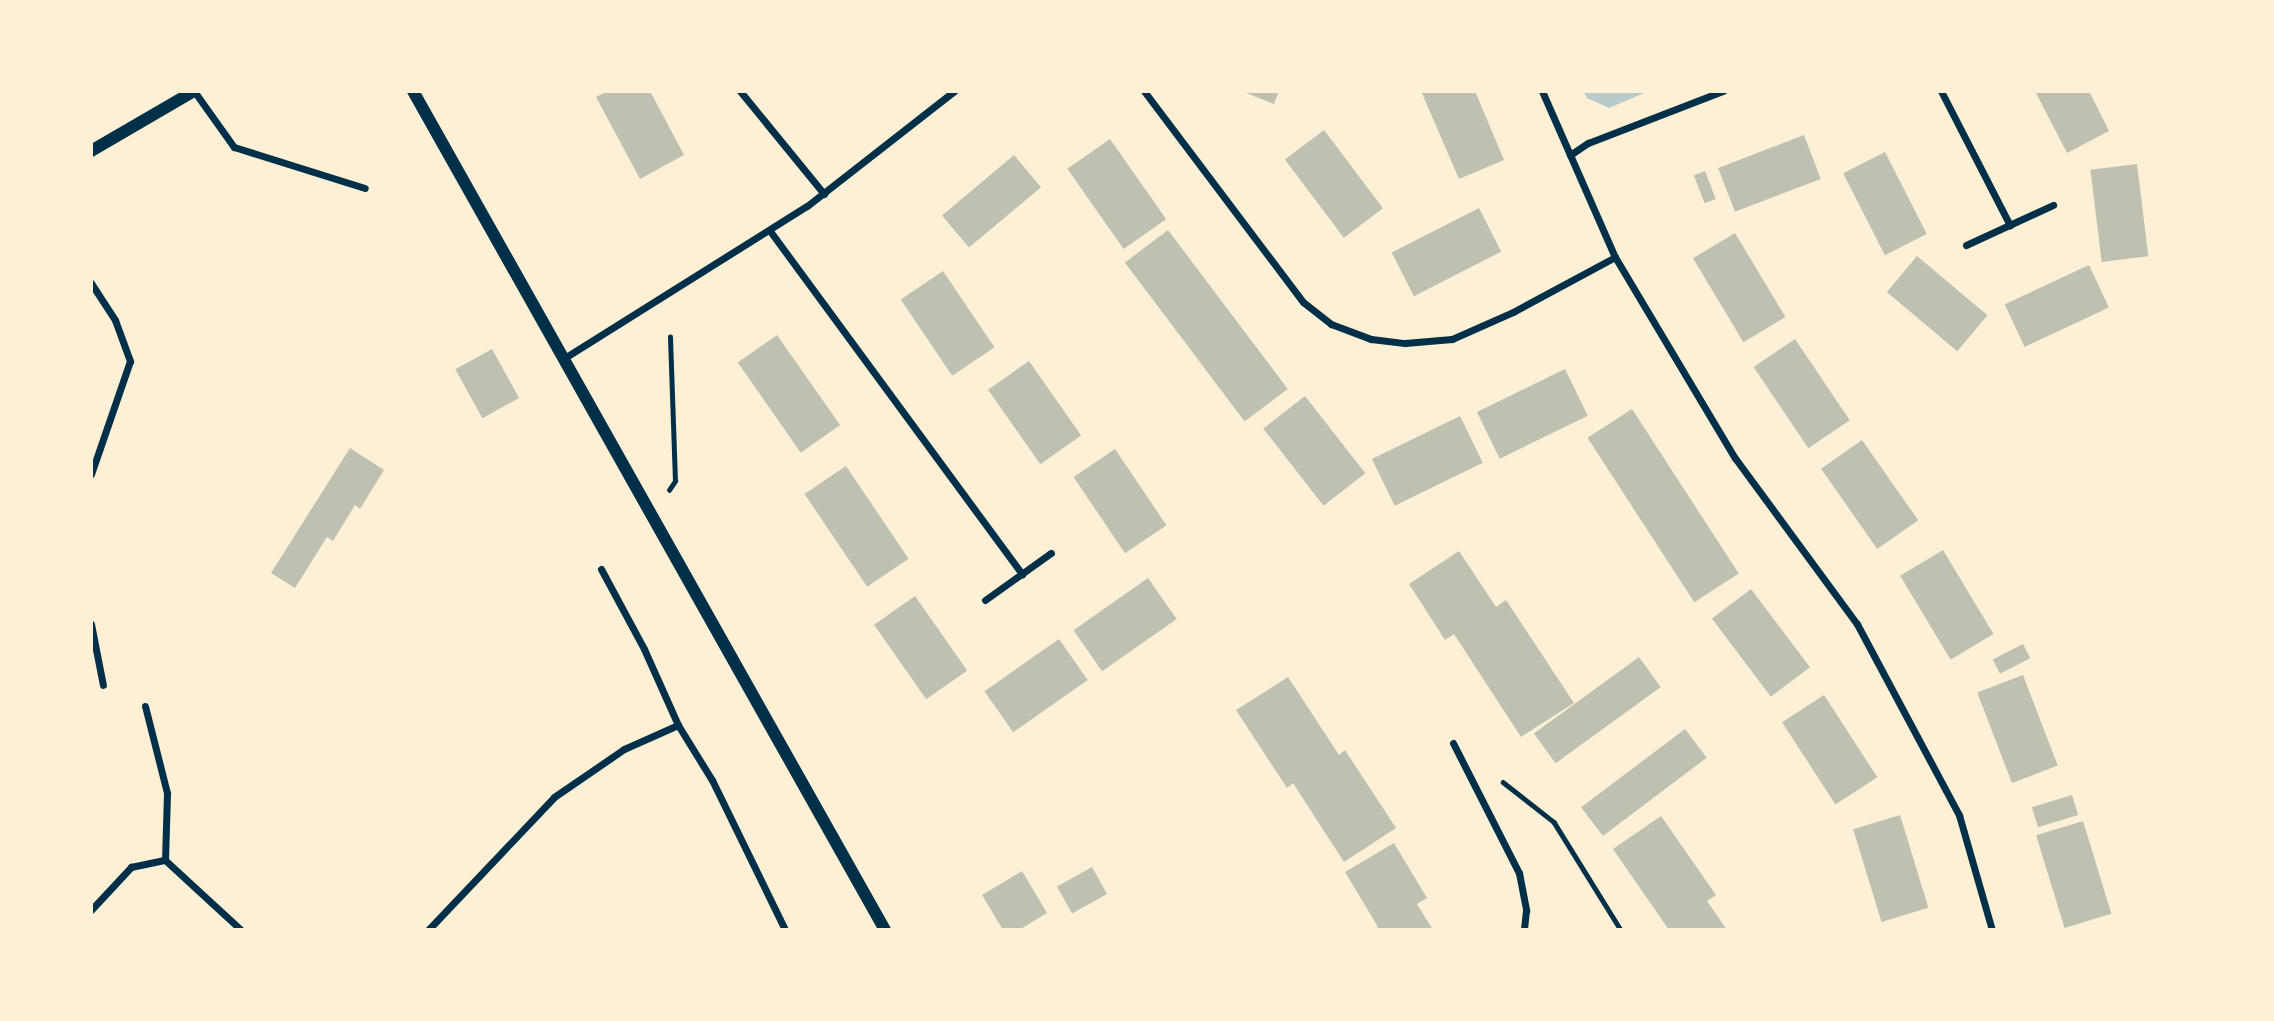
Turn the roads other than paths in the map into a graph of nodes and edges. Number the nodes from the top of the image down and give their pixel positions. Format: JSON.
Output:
{"nodes":[{"id":1,"x":194,"y":91,"type":"edge"},
{"id":2,"x":414,"y":91,"type":"edge"},
{"id":3,"x":740,"y":91,"type":"edge"},
{"id":4,"x":954,"y":91,"type":"edge"},
{"id":5,"x":1144,"y":91,"type":"edge"},
{"id":6,"x":1542,"y":91,"type":"edge"},
{"id":7,"x":1723,"y":91,"type":"edge"},
{"id":8,"x":1941,"y":91,"type":"edge"},
{"id":9,"x":91,"y":151,"type":"edge"},
{"id":10,"x":1570,"y":155,"type":"junction"},
{"id":11,"x":365,"y":188,"type":"dead end"},
{"id":12,"x":824,"y":194,"type":"junction"},
{"id":13,"x":2053,"y":205,"type":"dead end"},
{"id":14,"x":2010,"y":225,"type":"junction"},
{"id":15,"x":770,"y":230,"type":"junction"},
{"id":16,"x":1966,"y":245,"type":"dead end"},
{"id":17,"x":1615,"y":257,"type":"junction"},
{"id":18,"x":91,"y":283,"type":"edge"},
{"id":19,"x":566,"y":357,"type":"junction"},
{"id":20,"x":91,"y":474,"type":"edge"},
{"id":21,"x":1051,"y":553,"type":"dead end"},
{"id":22,"x":601,"y":569,"type":"dead end"},
{"id":23,"x":1022,"y":573,"type":"junction"},
{"id":24,"x":985,"y":600,"type":"dead end"},
{"id":25,"x":91,"y":624,"type":"edge"},
{"id":26,"x":103,"y":685,"type":"dead end"},
{"id":27,"x":145,"y":706,"type":"dead end"},
{"id":28,"x":678,"y":725,"type":"junction"},
{"id":29,"x":1453,"y":743,"type":"dead end"},
{"id":30,"x":165,"y":860,"type":"junction"},
{"id":31,"x":91,"y":910,"type":"edge"},
{"id":32,"x":241,"y":930,"type":"edge"},
{"id":33,"x":428,"y":930,"type":"edge"},
{"id":34,"x":785,"y":930,"type":"edge"},
{"id":35,"x":885,"y":930,"type":"edge"},
{"id":36,"x":1524,"y":930,"type":"edge"},
{"id":37,"x":1992,"y":930,"type":"edge"}],
"edges":[{"from":1,"to":9,"type":"street"},
{"from":1,"to":11,"type":"street"},
{"from":2,"to":19,"type":"street"},
{"from":3,"to":12,"type":"street"},
{"from":4,"to":12,"type":"street"},
{"from":5,"to":17,"type":"street"},
{"from":6,"to":10,"type":"street"},
{"from":7,"to":10,"type":"street"},
{"from":8,"to":14,"type":"street"},
{"from":10,"to":17,"type":"street"},
{"from":12,"to":15,"type":"street"},
{"from":13,"to":14,"type":"street"},
{"from":14,"to":16,"type":"street"},
{"from":15,"to":19,"type":"street"},
{"from":15,"to":23,"type":"street"},
{"from":17,"to":37,"type":"street"},
{"from":18,"to":20,"type":"street"},
{"from":19,"to":35,"type":"street"},
{"from":21,"to":23,"type":"street"},
{"from":22,"to":28,"type":"street"},
{"from":23,"to":24,"type":"street"},
{"from":25,"to":26,"type":"street"},
{"from":27,"to":30,"type":"street"},
{"from":28,"to":33,"type":"street"},
{"from":28,"to":34,"type":"street"},
{"from":29,"to":36,"type":"street"},
{"from":30,"to":31,"type":"street"},
{"from":30,"to":32,"type":"street"}]}
